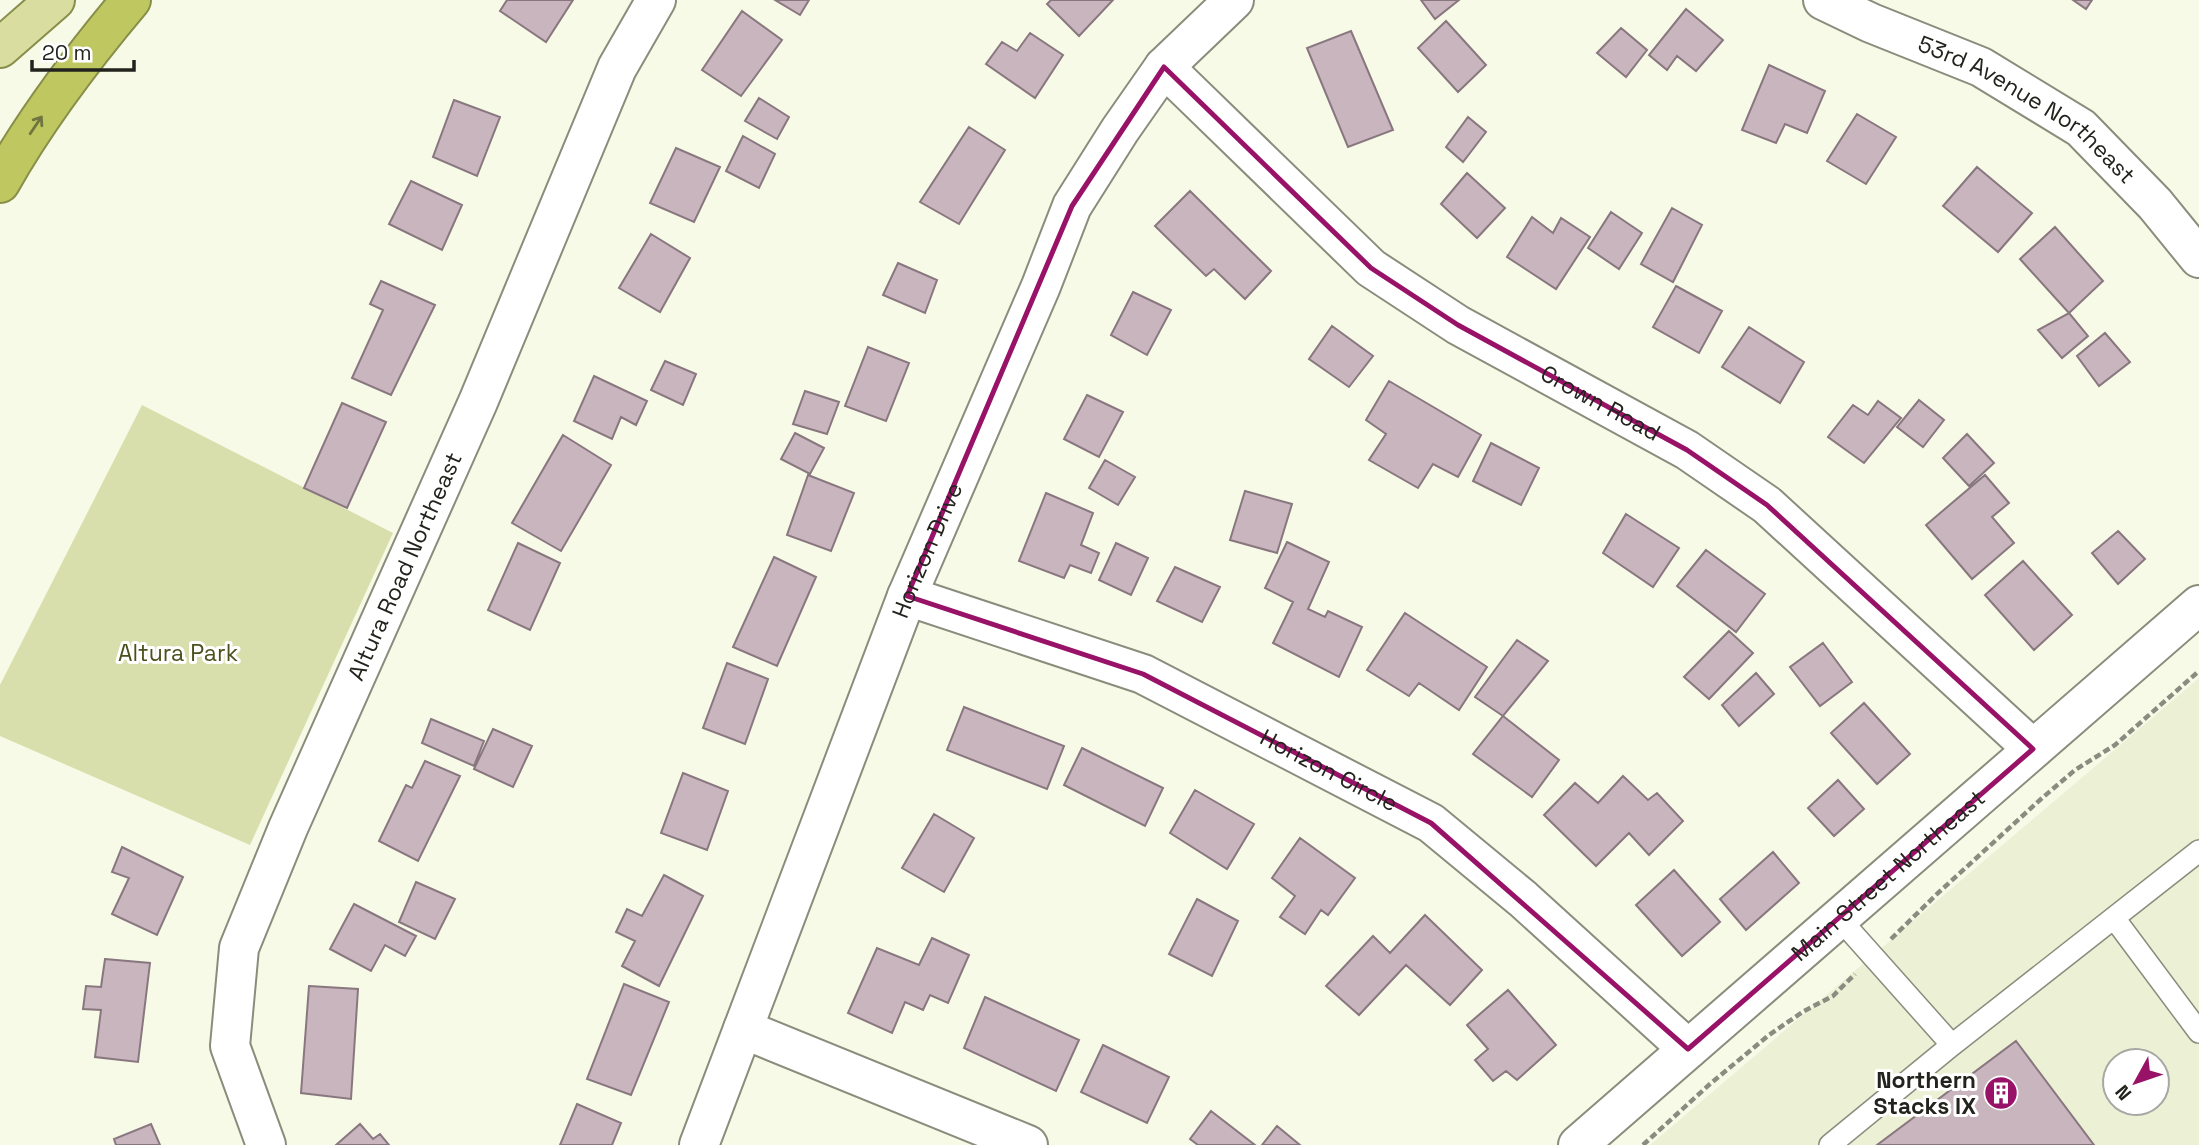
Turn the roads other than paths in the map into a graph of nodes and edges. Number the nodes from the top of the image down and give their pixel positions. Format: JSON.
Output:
{"nodes":[{"id":1,"x":55,"y":0,"type":"edge"},
{"id":2,"x":131,"y":0,"type":"edge"},
{"id":3,"x":656,"y":0,"type":"edge"},
{"id":4,"x":1234,"y":0,"type":"edge"},
{"id":5,"x":1823,"y":0,"type":"edge"},
{"id":6,"x":0,"y":48,"type":"edge"},
{"id":7,"x":1164,"y":67,"type":"junction"},
{"id":8,"x":0,"y":183,"type":"edge"},
{"id":9,"x":2199,"y":258,"type":"edge"},
{"id":10,"x":907,"y":596,"type":"junction"},
{"id":11,"x":2199,"y":605,"type":"edge"},
{"id":12,"x":2033,"y":750,"type":"junction"},
{"id":13,"x":2199,"y":851,"type":"edge"},
{"id":14,"x":1838,"y":917,"type":"junction"},
{"id":15,"x":2114,"y":918,"type":"junction"},
{"id":16,"x":743,"y":1030,"type":"junction"},
{"id":17,"x":2199,"y":1032,"type":"edge"},
{"id":18,"x":1952,"y":1045,"type":"junction"},
{"id":19,"x":1688,"y":1049,"type":"junction"},
{"id":20,"x":266,"y":1145,"type":"edge"},
{"id":21,"x":699,"y":1145,"type":"edge"},
{"id":22,"x":1028,"y":1145,"type":"edge"},
{"id":23,"x":1578,"y":1145,"type":"edge"},
{"id":24,"x":1830,"y":1145,"type":"edge"}],
"edges":[{"from":1,"to":6,"type":"main road"},
{"from":8,"to":2,"type":"highway","one_way":true},
{"from":3,"to":20,"type":"street","name":"Altura Road Northeast"},
{"from":4,"to":7,"type":"street","name":"Horizon Drive"},
{"from":5,"to":9,"type":"street","name":"53rd Avenue Northeast"},
{"from":7,"to":10,"type":"street","name":"Horizon Drive"},
{"from":7,"to":12,"type":"street","name":"Crown Road"},
{"from":10,"to":16,"type":"street","name":"Horizon Drive"},
{"from":10,"to":19,"type":"street","name":"Horizon Circle"},
{"from":11,"to":12,"type":"street","name":"Main Street Northeast"},
{"from":12,"to":14,"type":"street","name":"Main Street Northeast"},
{"from":13,"to":15,"type":"lane"},
{"from":14,"to":18,"type":"lane"},
{"from":14,"to":19,"type":"street","name":"Main Street Northeast"},
{"from":15,"to":17,"type":"lane"},
{"from":15,"to":18,"type":"lane"},
{"from":16,"to":21,"type":"street","name":"Horizon Drive"},
{"from":16,"to":22,"type":"street"},
{"from":18,"to":24,"type":"lane"},
{"from":19,"to":23,"type":"street","name":"Main Street Northeast"}]}
